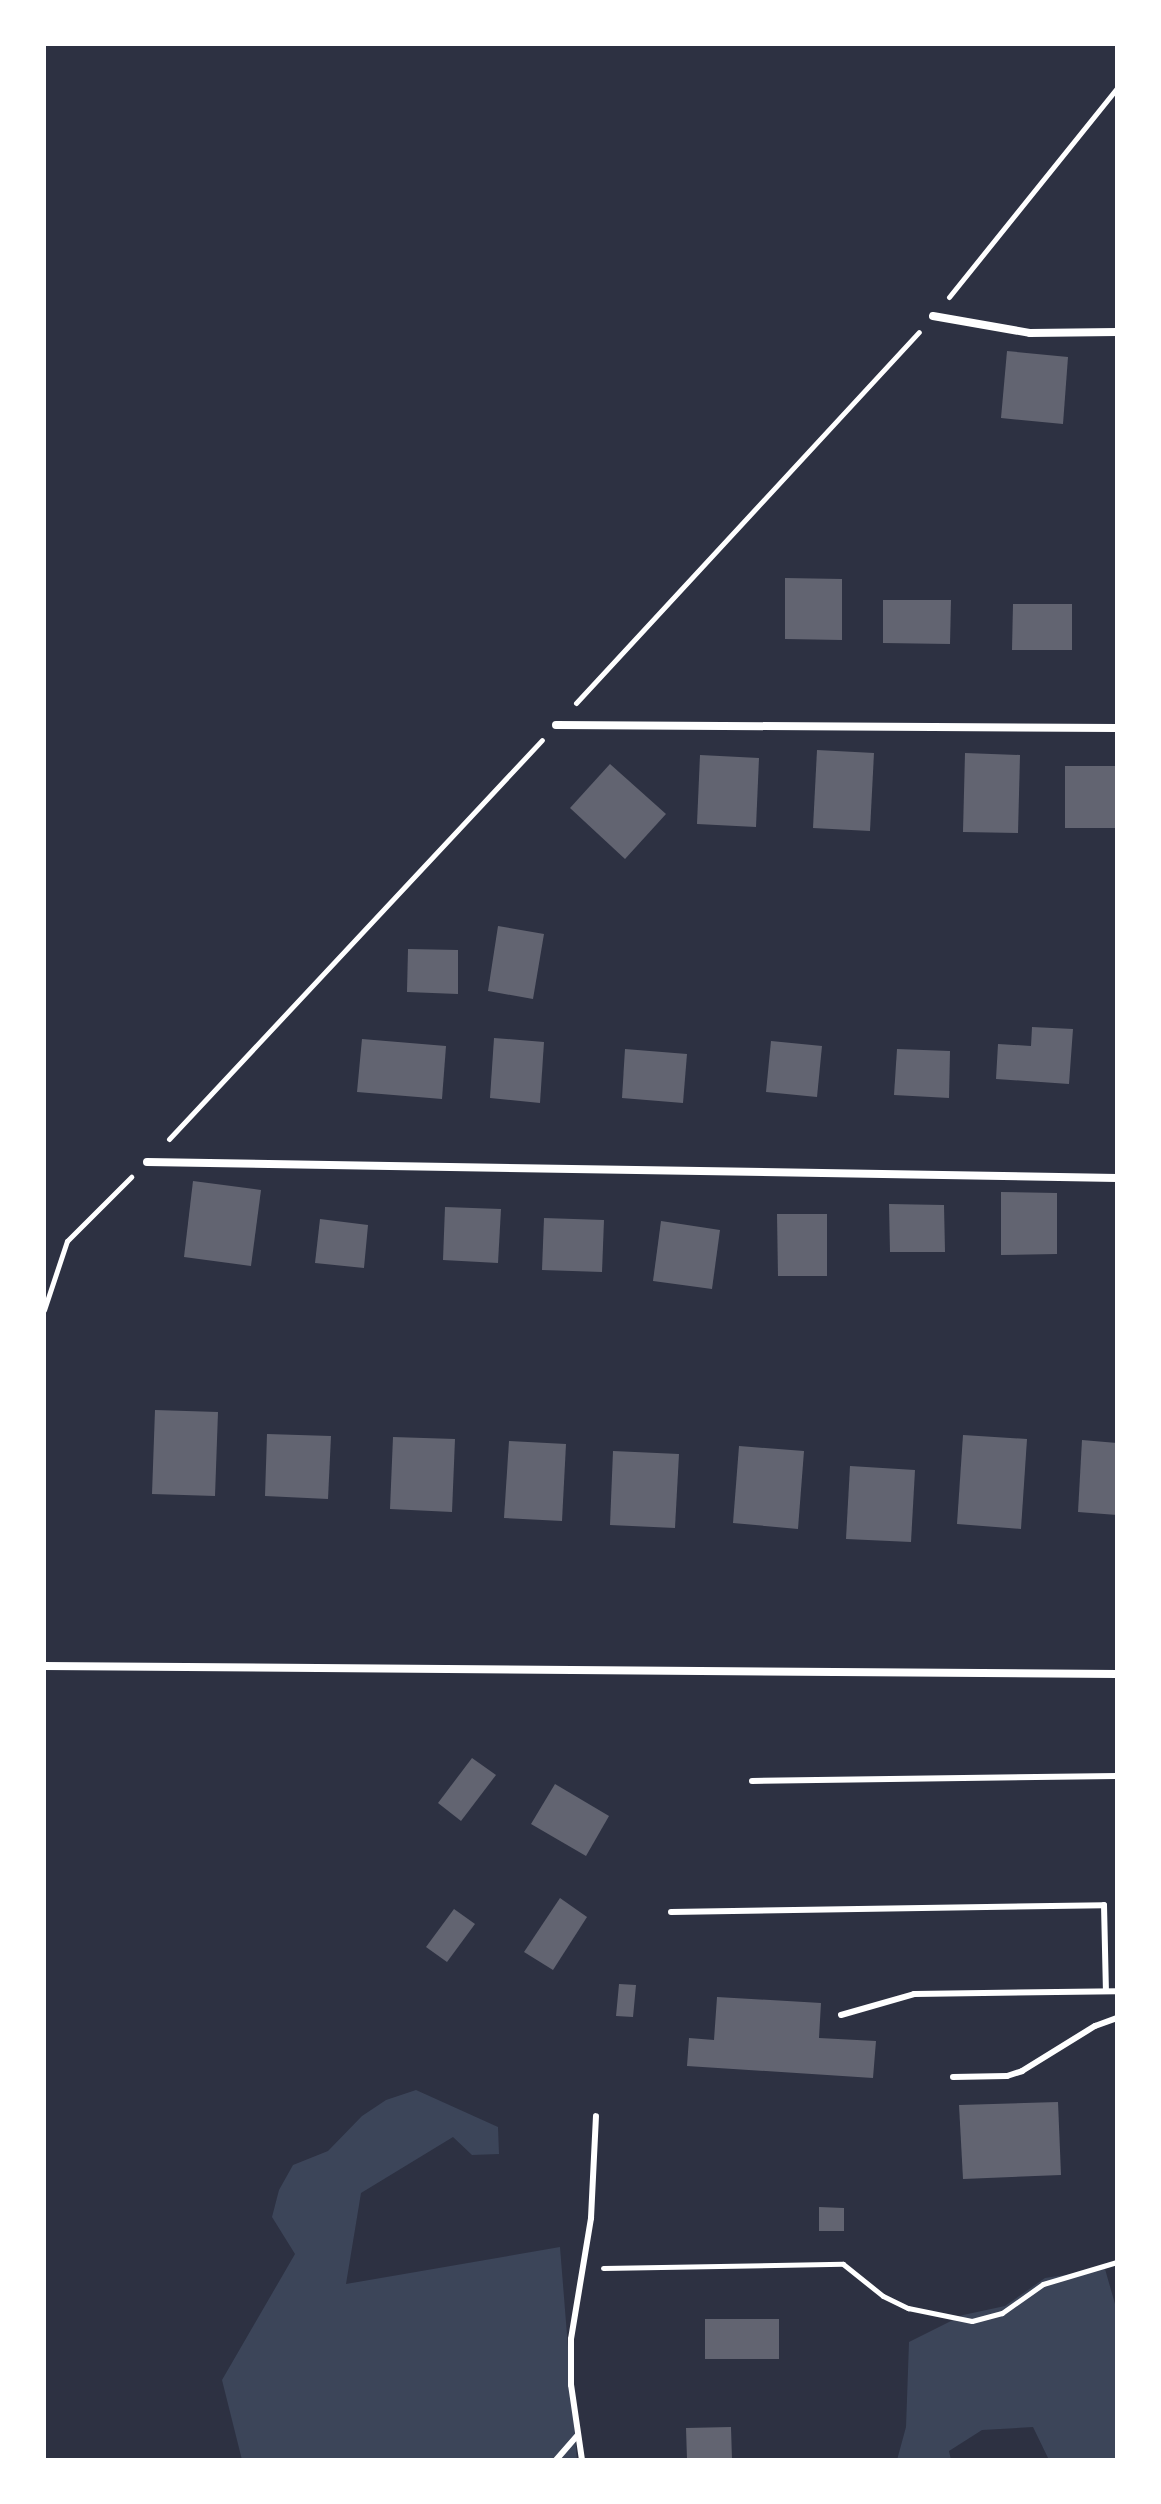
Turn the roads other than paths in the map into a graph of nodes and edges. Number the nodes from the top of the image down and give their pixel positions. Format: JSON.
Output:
{"nodes":[{"id":1,"x":933,"y":316,"type":"dead end"},
{"id":2,"x":1117,"y":332,"type":"edge"},
{"id":3,"x":556,"y":725,"type":"dead end"},
{"id":4,"x":1117,"y":728,"type":"edge"},
{"id":5,"x":147,"y":1162,"type":"dead end"},
{"id":6,"x":1117,"y":1178,"type":"edge"},
{"id":7,"x":44,"y":1666,"type":"edge"},
{"id":8,"x":1117,"y":1674,"type":"edge"},
{"id":9,"x":1117,"y":1776,"type":"edge"},
{"id":10,"x":752,"y":1781,"type":"dead end"},
{"id":11,"x":671,"y":1912,"type":"dead end"},
{"id":12,"x":1106,"y":1990,"type":"junction"},
{"id":13,"x":1117,"y":1991,"type":"edge"},
{"id":14,"x":841,"y":2015,"type":"dead end"},
{"id":15,"x":1117,"y":2018,"type":"edge"},
{"id":16,"x":953,"y":2077,"type":"dead end"},
{"id":17,"x":596,"y":2116,"type":"dead end"},
{"id":18,"x":578,"y":2435,"type":"junction"},
{"id":19,"x":556,"y":2460,"type":"edge"},
{"id":20,"x":582,"y":2460,"type":"edge"}],
"edges":[{"from":1,"to":2,"type":"street"},
{"from":3,"to":4,"type":"street"},
{"from":5,"to":6,"type":"street"},
{"from":7,"to":8,"type":"street"},
{"from":9,"to":10,"type":"lane"},
{"from":11,"to":12,"type":"lane"},
{"from":12,"to":13,"type":"lane"},
{"from":12,"to":14,"type":"lane"},
{"from":15,"to":16,"type":"lane"},
{"from":17,"to":18,"type":"lane"},
{"from":18,"to":19,"type":"lane"},
{"from":18,"to":20,"type":"lane"}]}
